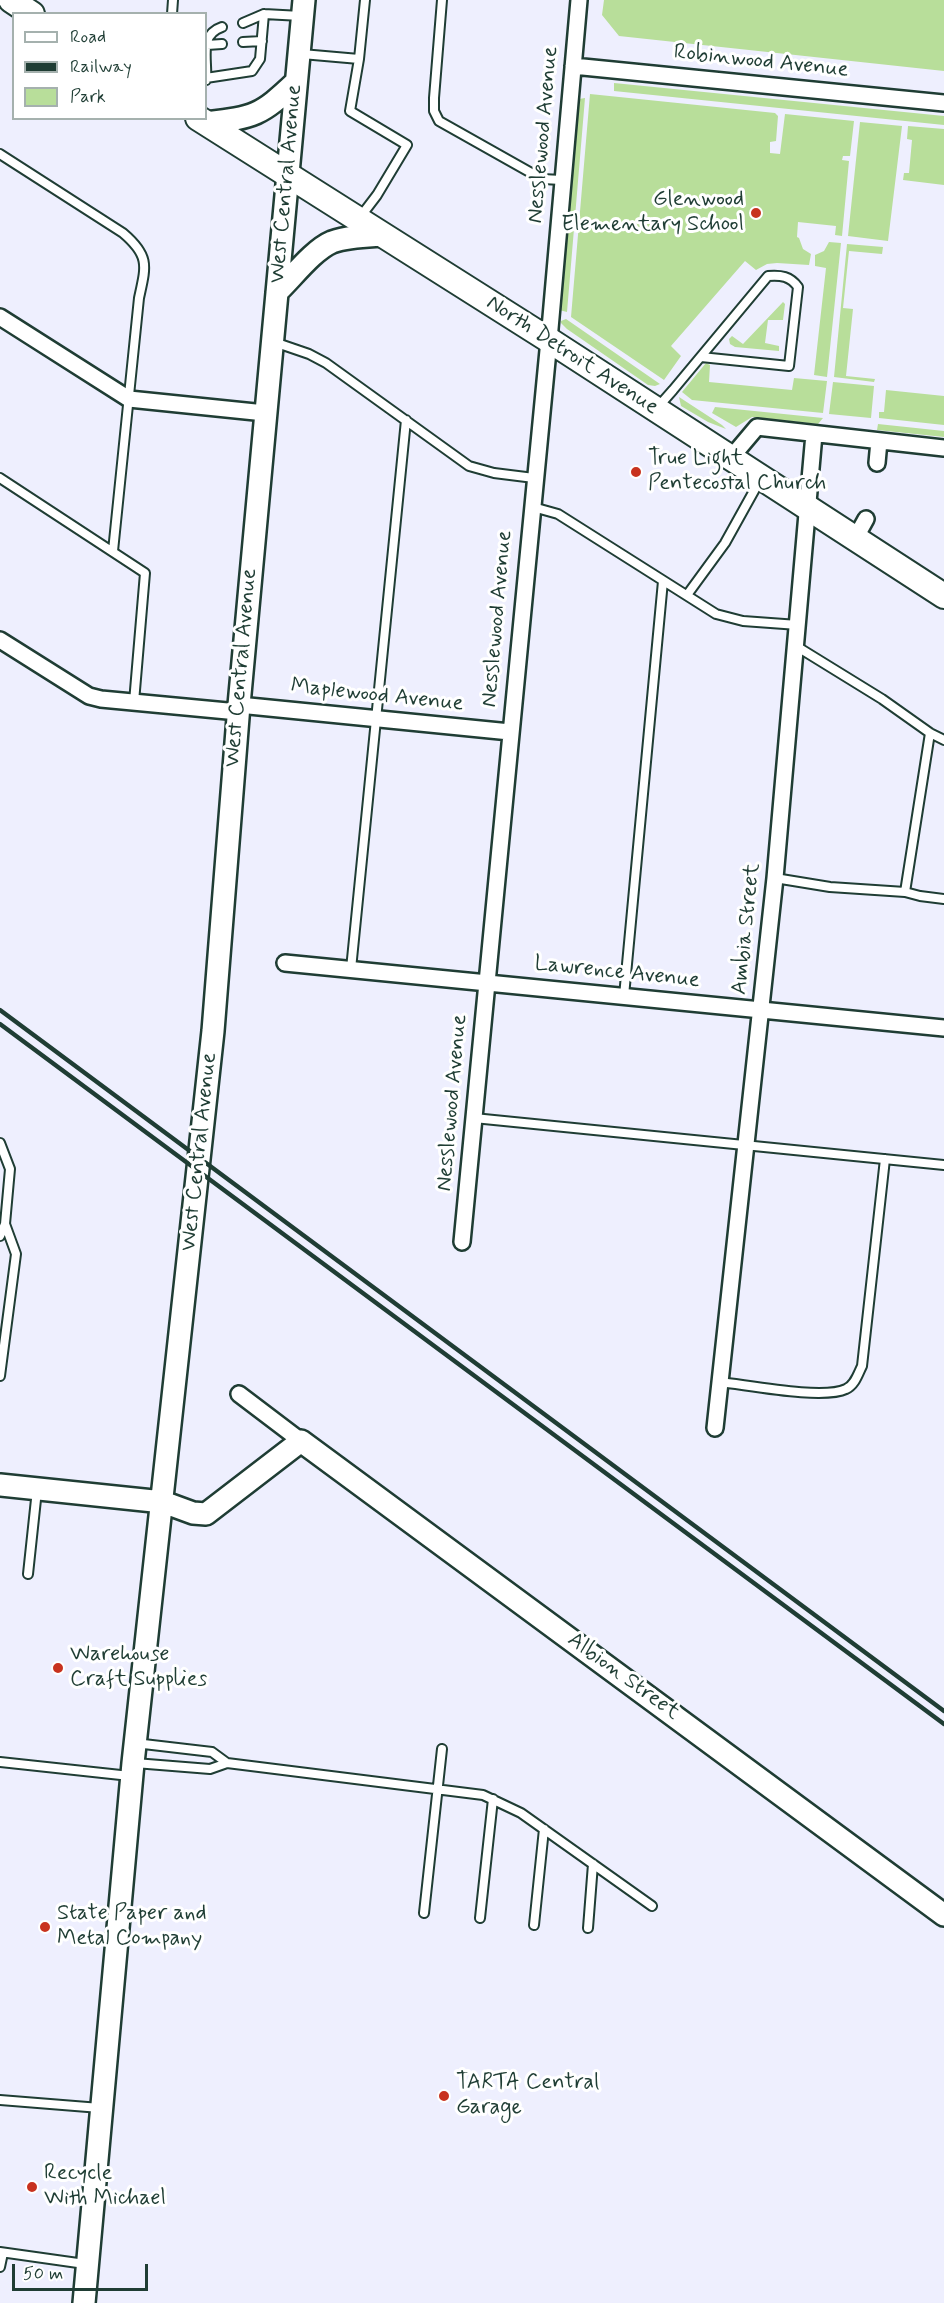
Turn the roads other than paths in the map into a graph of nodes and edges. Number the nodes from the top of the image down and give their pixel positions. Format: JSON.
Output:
{"nodes":[{"id":1,"x":11,"y":0,"type":"edge"},
{"id":2,"x":365,"y":0,"type":"edge"},
{"id":3,"x":442,"y":0,"type":"edge"},
{"id":4,"x":579,"y":0,"type":"edge"},
{"id":5,"x":303,"y":8,"type":"edge"},
{"id":6,"x":29,"y":12,"type":"edge"},
{"id":7,"x":264,"y":14,"type":"junction"},
{"id":8,"x":243,"y":23,"type":"dead end"},
{"id":9,"x":222,"y":27,"type":"dead end"},
{"id":10,"x":262,"y":41,"type":"junction"},
{"id":11,"x":243,"y":42,"type":"dead end"},
{"id":12,"x":222,"y":44,"type":"dead end"},
{"id":13,"x":207,"y":45,"type":"edge"},
{"id":14,"x":299,"y":54,"type":"junction"},
{"id":15,"x":359,"y":59,"type":"junction"},
{"id":16,"x":573,"y":66,"type":"junction"},
{"id":17,"x":207,"y":79,"type":"edge"},
{"id":18,"x":296,"y":82,"type":"junction"},
{"id":19,"x":944,"y":104,"type":"edge"},
{"id":20,"x":202,"y":121,"type":"edge"},
{"id":21,"x":0,"y":154,"type":"edge"},
{"id":22,"x":288,"y":175,"type":"junction"},
{"id":23,"x":562,"y":180,"type":"junction"},
{"id":24,"x":358,"y":220,"type":"junction"},
{"id":25,"x":383,"y":235,"type":"junction"},
{"id":26,"x":277,"y":292,"type":"junction"},
{"id":27,"x":0,"y":317,"type":"edge"},
{"id":28,"x":549,"y":340,"type":"junction"},
{"id":29,"x":272,"y":342,"type":"junction"},
{"id":30,"x":701,"y":357,"type":"junction"},
{"id":31,"x":129,"y":399,"type":"junction"},
{"id":32,"x":656,"y":410,"type":"junction"},
{"id":33,"x":265,"y":413,"type":"junction"},
{"id":34,"x":406,"y":420,"type":"junction"},
{"id":35,"x":814,"y":434,"type":"junction"},
{"id":36,"x":879,"y":441,"type":"junction"},
{"id":37,"x":944,"y":448,"type":"edge"},
{"id":38,"x":730,"y":459,"type":"junction"},
{"id":39,"x":877,"y":463,"type":"dead end"},
{"id":40,"x":0,"y":478,"type":"edge"},
{"id":41,"x":534,"y":478,"type":"junction"},
{"id":42,"x":761,"y":479,"type":"junction"},
{"id":43,"x":531,"y":506,"type":"junction"},
{"id":44,"x":808,"y":508,"type":"junction"},
{"id":45,"x":113,"y":551,"type":"junction"},
{"id":46,"x":663,"y":581,"type":"junction"},
{"id":47,"x":687,"y":595,"type":"junction"},
{"id":48,"x":944,"y":597,"type":"edge"},
{"id":49,"x":798,"y":625,"type":"junction"},
{"id":50,"x":0,"y":640,"type":"edge"},
{"id":51,"x":796,"y":646,"type":"junction"},
{"id":52,"x":134,"y":702,"type":"junction"},
{"id":53,"x":238,"y":708,"type":"junction"},
{"id":54,"x":376,"y":719,"type":"junction"},
{"id":55,"x":510,"y":732,"type":"junction"},
{"id":56,"x":930,"y":733,"type":"junction"},
{"id":57,"x":944,"y":740,"type":"edge"},
{"id":58,"x":775,"y":878,"type":"junction"},
{"id":59,"x":905,"y":892,"type":"junction"},
{"id":60,"x":944,"y":899,"type":"edge"},
{"id":61,"x":285,"y":963,"type":"dead end"},
{"id":62,"x":351,"y":969,"type":"junction"},
{"id":63,"x":487,"y":983,"type":"junction"},
{"id":64,"x":624,"y":996,"type":"junction"},
{"id":65,"x":761,"y":1010,"type":"junction"},
{"id":66,"x":944,"y":1028,"type":"edge"},
{"id":67,"x":474,"y":1118,"type":"junction"},
{"id":68,"x":0,"y":1143,"type":"edge"},
{"id":69,"x":747,"y":1145,"type":"junction"},
{"id":70,"x":885,"y":1159,"type":"junction"},
{"id":71,"x":944,"y":1165,"type":"edge"},
{"id":72,"x":5,"y":1224,"type":"junction"},
{"id":73,"x":0,"y":1236,"type":"edge"},
{"id":74,"x":462,"y":1242,"type":"dead end"},
{"id":75,"x":0,"y":1376,"type":"edge"},
{"id":76,"x":720,"y":1382,"type":"junction"},
{"id":77,"x":239,"y":1394,"type":"dead end"},
{"id":78,"x":715,"y":1428,"type":"dead end"},
{"id":79,"x":301,"y":1441,"type":"junction"},
{"id":80,"x":0,"y":1485,"type":"edge"},
{"id":81,"x":37,"y":1489,"type":"junction"},
{"id":82,"x":163,"y":1502,"type":"junction"},
{"id":83,"x":28,"y":1574,"type":"dead end"},
{"id":84,"x":441,"y":1749,"type":"dead end"},
{"id":85,"x":133,"y":1760,"type":"junction"},
{"id":86,"x":0,"y":1762,"type":"edge"},
{"id":87,"x":227,"y":1762,"type":"junction"},
{"id":88,"x":438,"y":1789,"type":"junction"},
{"id":89,"x":494,"y":1799,"type":"junction"},
{"id":90,"x":544,"y":1829,"type":"junction"},
{"id":91,"x":593,"y":1864,"type":"junction"},
{"id":92,"x":652,"y":1906,"type":"dead end"},
{"id":93,"x":424,"y":1913,"type":"dead end"},
{"id":94,"x":944,"y":1915,"type":"edge"},
{"id":95,"x":480,"y":1918,"type":"dead end"},
{"id":96,"x":534,"y":1925,"type":"dead end"},
{"id":97,"x":588,"y":1928,"type":"dead end"},
{"id":98,"x":0,"y":2100,"type":"edge"},
{"id":99,"x":102,"y":2108,"type":"junction"},
{"id":100,"x":1,"y":2253,"type":"edge"},
{"id":101,"x":87,"y":2264,"type":"junction"},
{"id":102,"x":0,"y":2267,"type":"edge"},
{"id":103,"x":84,"y":2303,"type":"edge"}],
"edges":[{"from":1,"to":6,"type":"main road"},
{"from":2,"to":15,"type":"lane"},
{"from":3,"to":23,"type":"lane"},
{"from":4,"to":16,"type":"street","name":"Nesslewood Avenue"},
{"from":5,"to":7,"type":"lane"},
{"from":5,"to":14,"type":"main road","name":"West Central Avenue"},
{"from":7,"to":8,"type":"lane"},
{"from":7,"to":10,"type":"lane"},
{"from":9,"to":13,"type":"lane"},
{"from":10,"to":11,"type":"lane"},
{"from":10,"to":17,"type":"lane"},
{"from":12,"to":13,"type":"lane"},
{"from":14,"to":15,"type":"lane"},
{"from":14,"to":18,"type":"main road","name":"West Central Avenue"},
{"from":15,"to":24,"type":"lane"},
{"from":16,"to":19,"type":"street","name":"Robinwood Avenue"},
{"from":16,"to":23,"type":"street","name":"Nesslewood Avenue"},
{"from":18,"to":20,"type":"main road"},
{"from":18,"to":22,"type":"main road","name":"West Central Avenue"},
{"from":20,"to":22,"type":"main road","name":"North Detroit Avenue"},
{"from":21,"to":31,"type":"lane"},
{"from":22,"to":24,"type":"main road","name":"North Detroit Avenue"},
{"from":22,"to":26,"type":"main road","name":"West Central Avenue"},
{"from":23,"to":28,"type":"street","name":"Nesslewood Avenue"},
{"from":24,"to":25,"type":"main road","name":"North Detroit Avenue"},
{"from":25,"to":26,"type":"main road"},
{"from":25,"to":28,"type":"main road","name":"North Detroit Avenue"},
{"from":26,"to":29,"type":"main road","name":"West Central Avenue"},
{"from":27,"to":31,"type":"street"},
{"from":28,"to":32,"type":"main road","name":"North Detroit Avenue"},
{"from":28,"to":41,"type":"street","name":"Nesslewood Avenue"},
{"from":29,"to":33,"type":"main road","name":"West Central Avenue"},
{"from":29,"to":34,"type":"lane"},
{"from":30,"to":30,"type":"lane"},
{"from":30,"to":32,"type":"lane"},
{"from":31,"to":33,"type":"street"},
{"from":31,"to":45,"type":"lane"},
{"from":32,"to":38,"type":"main road","name":"North Detroit Avenue"},
{"from":33,"to":53,"type":"main road","name":"West Central Avenue"},
{"from":34,"to":41,"type":"lane"},
{"from":34,"to":54,"type":"lane"},
{"from":35,"to":36,"type":"street"},
{"from":35,"to":38,"type":"street"},
{"from":35,"to":44,"type":"street","name":"Ambia Street"},
{"from":36,"to":37,"type":"street"},
{"from":36,"to":39,"type":"street"},
{"from":38,"to":42,"type":"main road","name":"North Detroit Avenue"},
{"from":40,"to":45,"type":"lane"},
{"from":41,"to":43,"type":"street","name":"Nesslewood Avenue"},
{"from":42,"to":44,"type":"main road","name":"North Detroit Avenue"},
{"from":42,"to":47,"type":"lane"},
{"from":43,"to":46,"type":"lane"},
{"from":43,"to":55,"type":"street","name":"Nesslewood Avenue"},
{"from":44,"to":48,"type":"main road","name":"North Detroit Avenue"},
{"from":44,"to":49,"type":"street","name":"Ambia Street"},
{"from":45,"to":52,"type":"lane"},
{"from":46,"to":47,"type":"lane"},
{"from":46,"to":64,"type":"lane"},
{"from":47,"to":49,"type":"lane"},
{"from":49,"to":51,"type":"street","name":"Ambia Street"},
{"from":50,"to":52,"type":"street","name":"Maplewood Avenue"},
{"from":51,"to":56,"type":"lane"},
{"from":51,"to":58,"type":"street","name":"Ambia Street"},
{"from":52,"to":53,"type":"street","name":"Maplewood Avenue"},
{"from":53,"to":54,"type":"street","name":"Maplewood Avenue"},
{"from":53,"to":82,"type":"main road","name":"West Central Avenue"},
{"from":54,"to":55,"type":"street","name":"Maplewood Avenue"},
{"from":54,"to":62,"type":"lane"},
{"from":55,"to":63,"type":"street","name":"Nesslewood Avenue"},
{"from":56,"to":57,"type":"lane"},
{"from":56,"to":59,"type":"lane"},
{"from":58,"to":59,"type":"lane"},
{"from":58,"to":65,"type":"street","name":"Ambia Street"},
{"from":59,"to":60,"type":"lane"},
{"from":61,"to":62,"type":"street","name":"Lawrence Avenue"},
{"from":62,"to":63,"type":"street","name":"Lawrence Avenue"},
{"from":63,"to":64,"type":"street","name":"Lawrence Avenue"},
{"from":63,"to":67,"type":"street","name":"Nesslewood Avenue"},
{"from":64,"to":65,"type":"street","name":"Lawrence Avenue"},
{"from":65,"to":66,"type":"street","name":"Lawrence Avenue"},
{"from":65,"to":69,"type":"street","name":"Ambia Street"},
{"from":67,"to":69,"type":"lane"},
{"from":67,"to":74,"type":"street","name":"Nesslewood Avenue"},
{"from":68,"to":72,"type":"lane"},
{"from":69,"to":70,"type":"lane"},
{"from":69,"to":76,"type":"street","name":"Ambia Street"},
{"from":70,"to":71,"type":"lane"},
{"from":70,"to":76,"type":"lane"},
{"from":72,"to":73,"type":"lane"},
{"from":72,"to":75,"type":"lane"},
{"from":76,"to":78,"type":"street","name":"Ambia Street"},
{"from":77,"to":79,"type":"street","name":"Albion Street"},
{"from":79,"to":82,"type":"main road"},
{"from":79,"to":94,"type":"main road","name":"Albion Street"},
{"from":80,"to":81,"type":"main road"},
{"from":81,"to":82,"type":"main road"},
{"from":81,"to":83,"type":"lane"},
{"from":82,"to":85,"type":"main road","name":"West Central Avenue"},
{"from":84,"to":88,"type":"lane"},
{"from":85,"to":86,"type":"lane"},
{"from":85,"to":87,"type":"lane"},
{"from":85,"to":87,"type":"lane"},
{"from":85,"to":99,"type":"main road","name":"West Central Avenue"},
{"from":87,"to":88,"type":"lane"},
{"from":88,"to":89,"type":"lane"},
{"from":88,"to":93,"type":"lane"},
{"from":89,"to":90,"type":"lane"},
{"from":89,"to":95,"type":"lane"},
{"from":90,"to":91,"type":"lane"},
{"from":90,"to":96,"type":"lane"},
{"from":91,"to":92,"type":"lane"},
{"from":91,"to":97,"type":"lane"},
{"from":98,"to":99,"type":"lane"},
{"from":99,"to":101,"type":"main road","name":"West Central Avenue"},
{"from":100,"to":101,"type":"lane"},
{"from":100,"to":102,"type":"lane"},
{"from":101,"to":103,"type":"main road","name":"West Central Avenue"}]}
